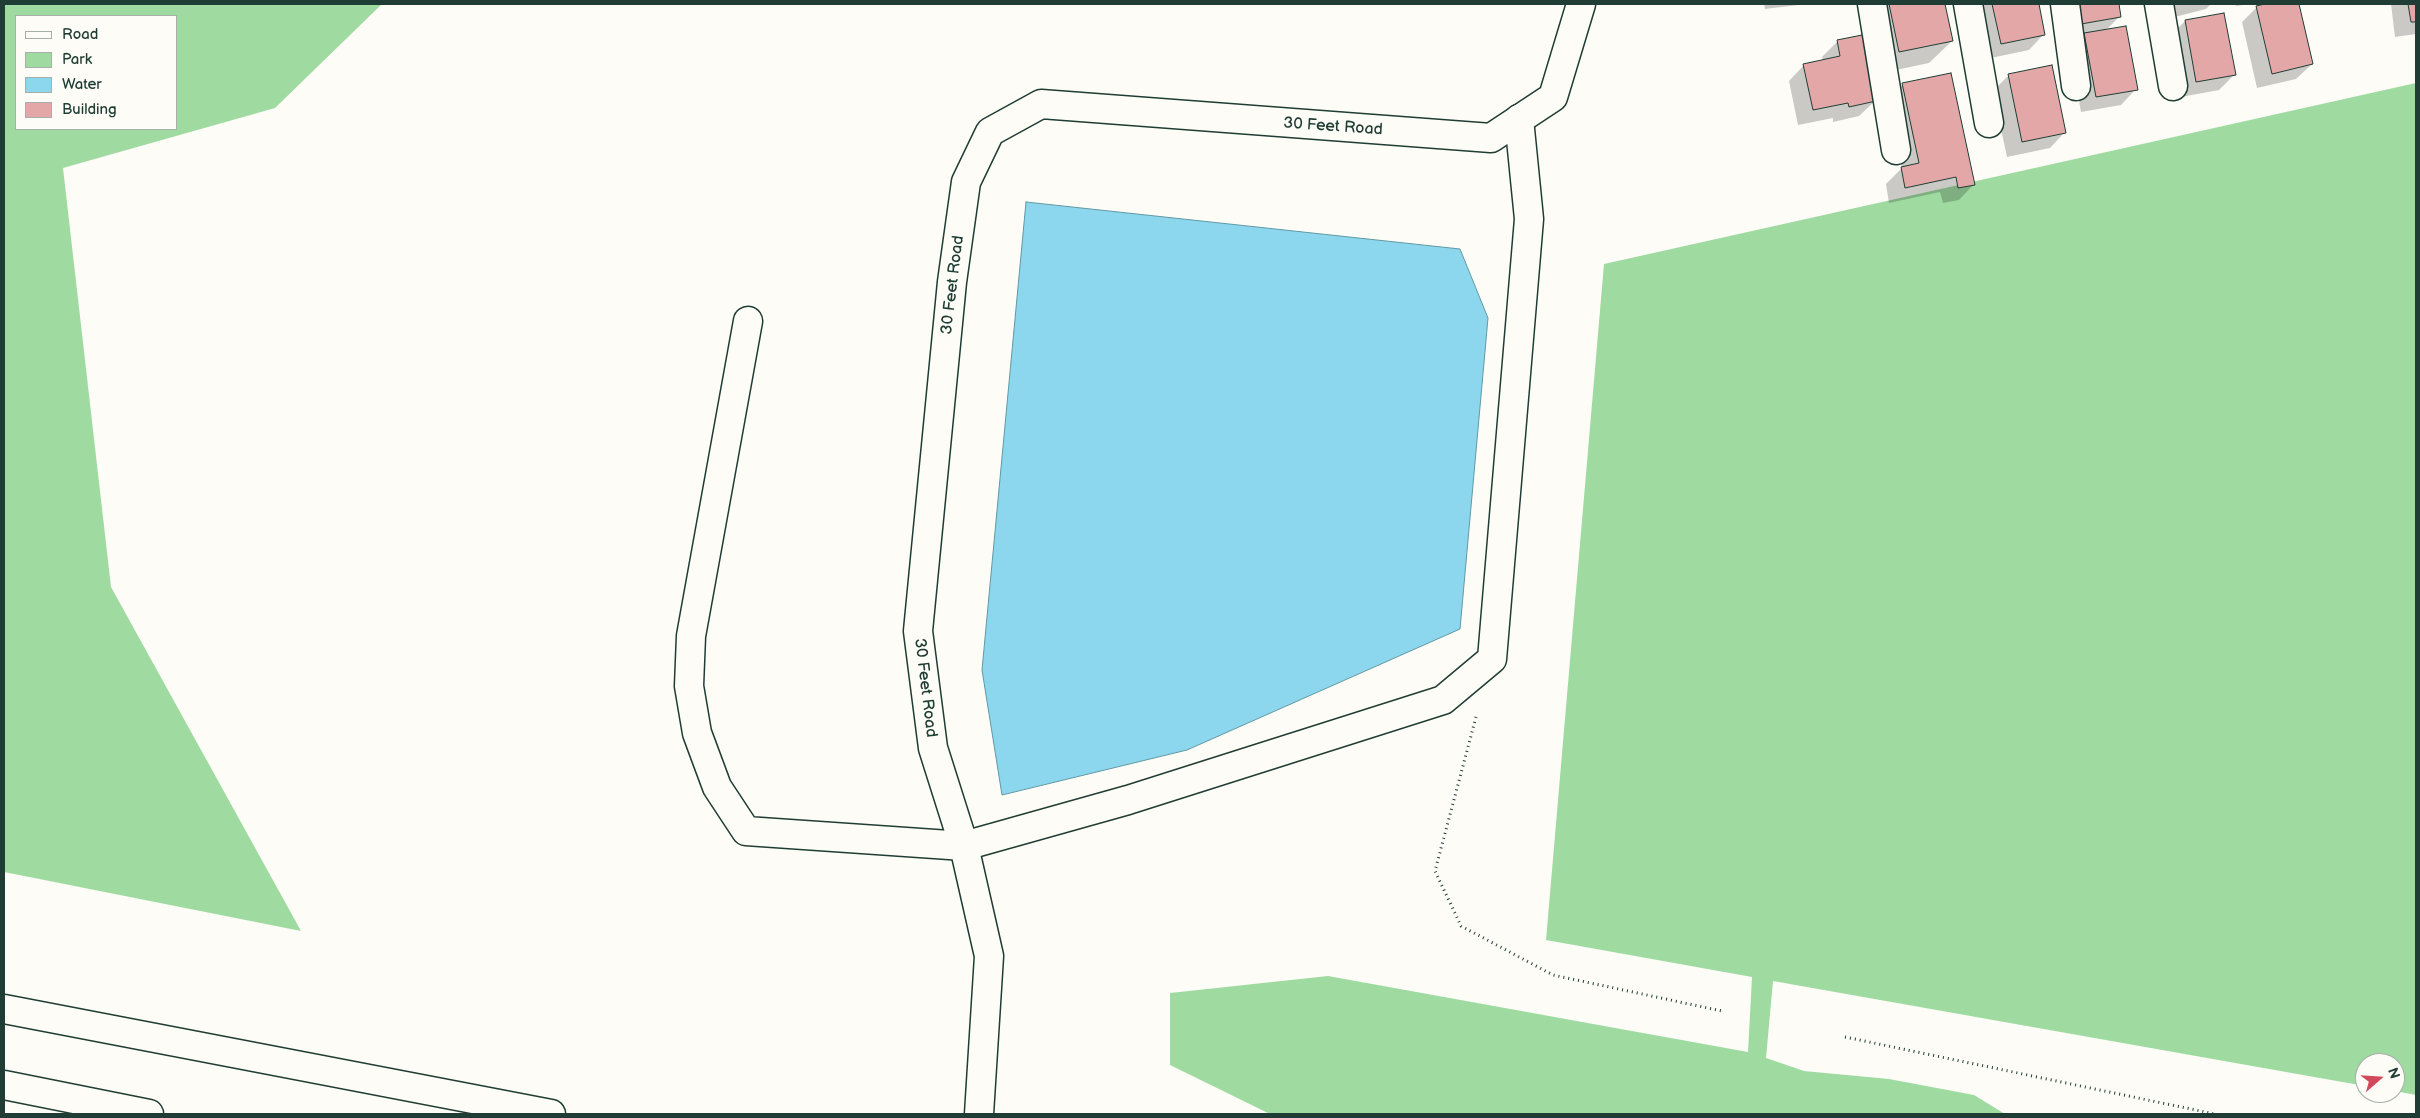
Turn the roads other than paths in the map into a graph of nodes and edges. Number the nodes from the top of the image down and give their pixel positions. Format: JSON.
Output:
{"nodes":[{"id":1,"x":1581,"y":4,"type":"edge"},
{"id":2,"x":1872,"y":4,"type":"edge"},
{"id":3,"x":1968,"y":4,"type":"edge"},
{"id":4,"x":2065,"y":4,"type":"edge"},
{"id":5,"x":2159,"y":4,"type":"edge"},
{"id":6,"x":2076,"y":86,"type":"dead end"},
{"id":7,"x":2173,"y":86,"type":"dead end"},
{"id":8,"x":1519,"y":119,"type":"junction"},
{"id":9,"x":1989,"y":123,"type":"dead end"},
{"id":10,"x":1896,"y":150,"type":"dead end"},
{"id":11,"x":748,"y":321,"type":"dead end"},
{"id":12,"x":964,"y":846,"type":"junction"},
{"id":13,"x":4,"y":1009,"type":"edge"},
{"id":14,"x":4,"y":1085,"type":"edge"},
{"id":15,"x":150,"y":1114,"type":"edge"},
{"id":16,"x":551,"y":1114,"type":"edge"},
{"id":17,"x":979,"y":1114,"type":"edge"}],
"edges":[{"from":1,"to":8,"type":"main road","name":"30 Feet Road"},
{"from":2,"to":10,"type":"main road"},
{"from":3,"to":9,"type":"main road"},
{"from":4,"to":6,"type":"main road"},
{"from":5,"to":7,"type":"main road"},
{"from":8,"to":12,"type":"main road"},
{"from":8,"to":12,"type":"main road","name":"30 Feet Road"},
{"from":11,"to":12,"type":"main road"},
{"from":12,"to":17,"type":"main road","name":"30 Feet Road"},
{"from":13,"to":16,"type":"main road"},
{"from":14,"to":15,"type":"main road"}]}
